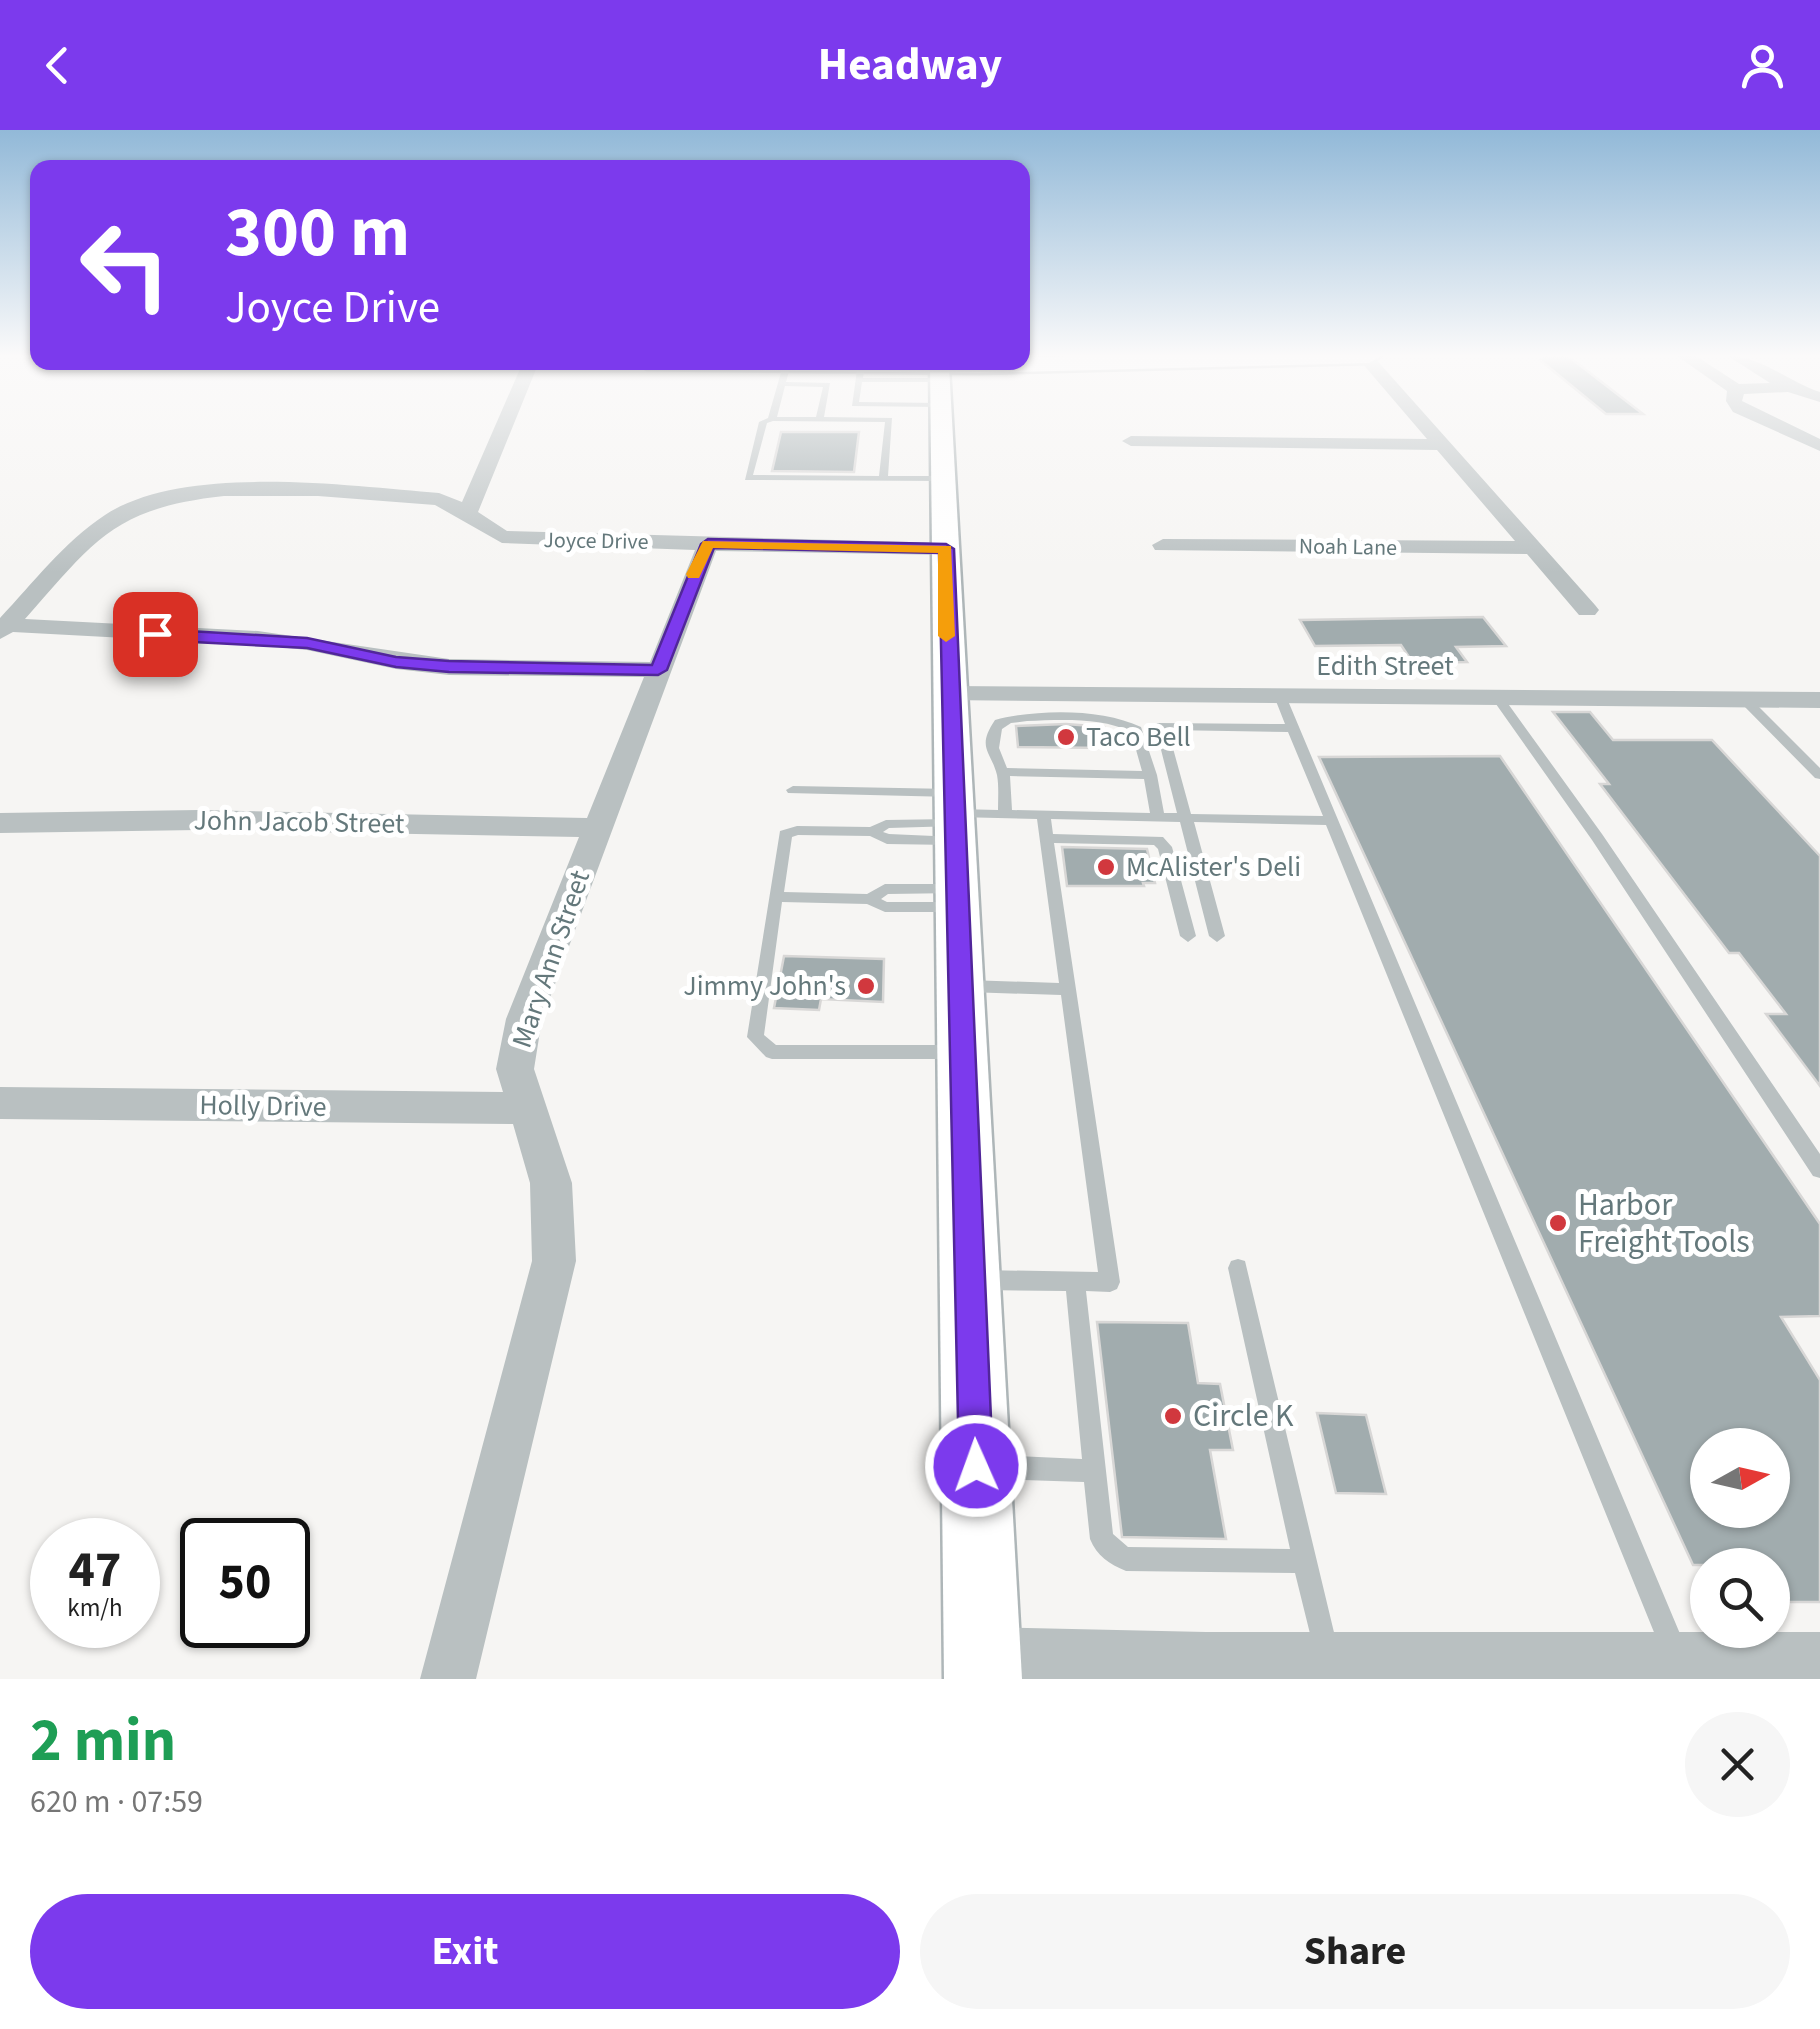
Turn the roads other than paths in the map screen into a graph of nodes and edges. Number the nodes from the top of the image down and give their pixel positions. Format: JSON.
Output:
{"nodes":[{"id":1,"x":484,"y":428,"type":"edge"},
{"id":2,"x":504,"y":428,"type":"edge"},
{"id":3,"x":761,"y":428,"type":"edge"},
{"id":4,"x":888,"y":428,"type":"edge"},
{"id":5,"x":925,"y":428,"type":"edge"},
{"id":6,"x":1429,"y":428,"type":"edge"},
{"id":7,"x":1782,"y":428,"type":"edge"},
{"id":8,"x":1131,"y":441,"type":"dead end"},
{"id":9,"x":1443,"y":445,"type":"junction"},
{"id":10,"x":1820,"y":446,"type":"edge"},
{"id":11,"x":882,"y":478,"type":"junction"},
{"id":12,"x":941,"y":479,"type":"junction"},
{"id":13,"x":481,"y":483,"type":"junction"},
{"id":14,"x":458,"y":484,"type":"junction"},
{"id":15,"x":438,"y":499,"type":"junction"},
{"id":16,"x":468,"y":512,"type":"junction"},
{"id":17,"x":708,"y":544,"type":"junction"},
{"id":18,"x":1163,"y":545,"type":"dead end"},
{"id":19,"x":1533,"y":548,"type":"junction"},
{"id":20,"x":946,"y":549,"type":"junction"},
{"id":21,"x":1587,"y":610,"type":"dead end"},
{"id":22,"x":3,"y":629,"type":"edge"},
{"id":23,"x":658,"y":670,"type":"junction"},
{"id":24,"x":950,"y":694,"type":"junction"},
{"id":25,"x":1280,"y":696,"type":"junction"},
{"id":26,"x":1497,"y":697,"type":"junction"},
{"id":27,"x":1744,"y":699,"type":"junction"},
{"id":28,"x":1820,"y":700,"type":"edge"},
{"id":29,"x":1293,"y":728,"type":"junction"},
{"id":30,"x":1003,"y":772,"type":"junction"},
{"id":31,"x":1150,"y":774,"type":"junction"},
{"id":32,"x":1820,"y":775,"type":"edge"},
{"id":33,"x":794,"y":790,"type":"dead end"},
{"id":34,"x":1006,"y":814,"type":"junction"},
{"id":35,"x":1043,"y":815,"type":"junction"},
{"id":36,"x":1158,"y":817,"type":"junction"},
{"id":37,"x":1184,"y":818,"type":"junction"},
{"id":38,"x":1332,"y":821,"type":"junction"},
{"id":39,"x":0,"y":823,"type":"edge"},
{"id":40,"x":597,"y":828,"type":"junction"},
{"id":41,"x":1046,"y":838,"type":"junction"},
{"id":42,"x":954,"y":844,"type":"junction"},
{"id":43,"x":776,"y":897,"type":"junction"},
{"id":44,"x":1188,"y":936,"type":"dead end"},
{"id":45,"x":1216,"y":936,"type":"dead end"},
{"id":46,"x":959,"y":986,"type":"junction"},
{"id":47,"x":1068,"y":989,"type":"junction"},
{"id":48,"x":961,"y":1052,"type":"junction"},
{"id":49,"x":0,"y":1103,"type":"edge"},
{"id":50,"x":526,"y":1108,"type":"junction"},
{"id":51,"x":1820,"y":1170,"type":"edge"},
{"id":52,"x":1238,"y":1268,"type":"dead end"},
{"id":53,"x":969,"y":1280,"type":"junction"},
{"id":54,"x":1074,"y":1282,"type":"junction"},
{"id":55,"x":976,"y":1466,"type":"junction"},
{"id":56,"x":1094,"y":1471,"type":"junction"},
{"id":57,"x":1305,"y":1561,"type":"junction"},
{"id":58,"x":1328,"y":1660,"type":"junction"},
{"id":59,"x":1820,"y":1660,"type":"edge"},
{"id":60,"x":983,"y":1667,"type":"edge"},
{"id":61,"x":1682,"y":1669,"type":"edge"},
{"id":62,"x":1268,"y":1670,"type":"edge"},
{"id":63,"x":448,"y":1679,"type":"edge"}],
"edges":[{"from":1,"to":14,"type":"street"},
{"from":2,"to":13,"type":"street"},
{"from":3,"to":11,"type":"lane"},
{"from":4,"to":11,"type":"lane"},
{"from":5,"to":12,"type":"main road"},
{"from":6,"to":9,"type":"street"},
{"from":7,"to":10,"type":"street"},
{"from":8,"to":9,"type":"street"},
{"from":9,"to":19,"type":"street"},
{"from":11,"to":12,"type":"lane"},
{"from":12,"to":20,"type":"main road"},
{"from":13,"to":14,"type":"street"},
{"from":13,"to":16,"type":"street"},
{"from":14,"to":15,"type":"street"},
{"from":15,"to":16,"type":"street","name":"Joyce Drive"},
{"from":15,"to":22,"type":"street"},
{"from":16,"to":17,"type":"street","name":"Joyce Drive"},
{"from":17,"to":20,"type":"street","name":"Joyce Drive"},
{"from":17,"to":23,"type":"street","name":"Mary Ann Street"},
{"from":18,"to":19,"type":"street","name":"Noah Lane"},
{"from":19,"to":21,"type":"street"},
{"from":20,"to":24,"type":"main road"},
{"from":22,"to":23,"type":"street"},
{"from":23,"to":40,"type":"street","name":"Mary Ann Street"},
{"from":24,"to":25,"type":"street","name":"Edith Street"},
{"from":24,"to":42,"type":"main road"},
{"from":25,"to":26,"type":"street","name":"Edith Street"},
{"from":25,"to":29,"type":"lane"},
{"from":26,"to":27,"type":"street","name":"Edith Street"},
{"from":26,"to":51,"type":"lane"},
{"from":27,"to":28,"type":"street","name":"Edith Street"},
{"from":27,"to":32,"type":"lane"},
{"from":29,"to":37,"type":"lane"},
{"from":29,"to":38,"type":"lane"},
{"from":30,"to":31,"type":"lane"},
{"from":30,"to":31,"type":"lane"},
{"from":30,"to":34,"type":"lane"},
{"from":31,"to":36,"type":"lane"},
{"from":33,"to":42,"type":"lane"},
{"from":34,"to":35,"type":"lane"},
{"from":34,"to":42,"type":"lane"},
{"from":35,"to":36,"type":"lane"},
{"from":35,"to":41,"type":"lane"},
{"from":36,"to":37,"type":"lane"},
{"from":37,"to":38,"type":"lane"},
{"from":37,"to":45,"type":"lane"},
{"from":38,"to":61,"type":"lane"},
{"from":39,"to":40,"type":"street","name":"John Jacob Street"},
{"from":40,"to":50,"type":"street","name":"Mary Ann Street"},
{"from":41,"to":44,"type":"lane"},
{"from":41,"to":47,"type":"lane"},
{"from":42,"to":43,"type":"lane"},
{"from":42,"to":43,"type":"lane"},
{"from":42,"to":46,"type":"main road"},
{"from":43,"to":48,"type":"lane"},
{"from":46,"to":47,"type":"lane"},
{"from":46,"to":48,"type":"main road"},
{"from":47,"to":54,"type":"lane"},
{"from":48,"to":53,"type":"main road"},
{"from":49,"to":50,"type":"street","name":"Holly Drive"},
{"from":50,"to":63,"type":"street","name":"Mary Ann Street"},
{"from":52,"to":57,"type":"lane"},
{"from":53,"to":54,"type":"lane"},
{"from":53,"to":55,"type":"main road"},
{"from":54,"to":56,"type":"lane"},
{"from":55,"to":56,"type":"lane"},
{"from":55,"to":60,"type":"main road"},
{"from":56,"to":57,"type":"lane"},
{"from":57,"to":58,"type":"lane"},
{"from":58,"to":61,"type":"street"},
{"from":58,"to":62,"type":"street"},
{"from":59,"to":61,"type":"street"},
{"from":60,"to":62,"type":"street"}]}
